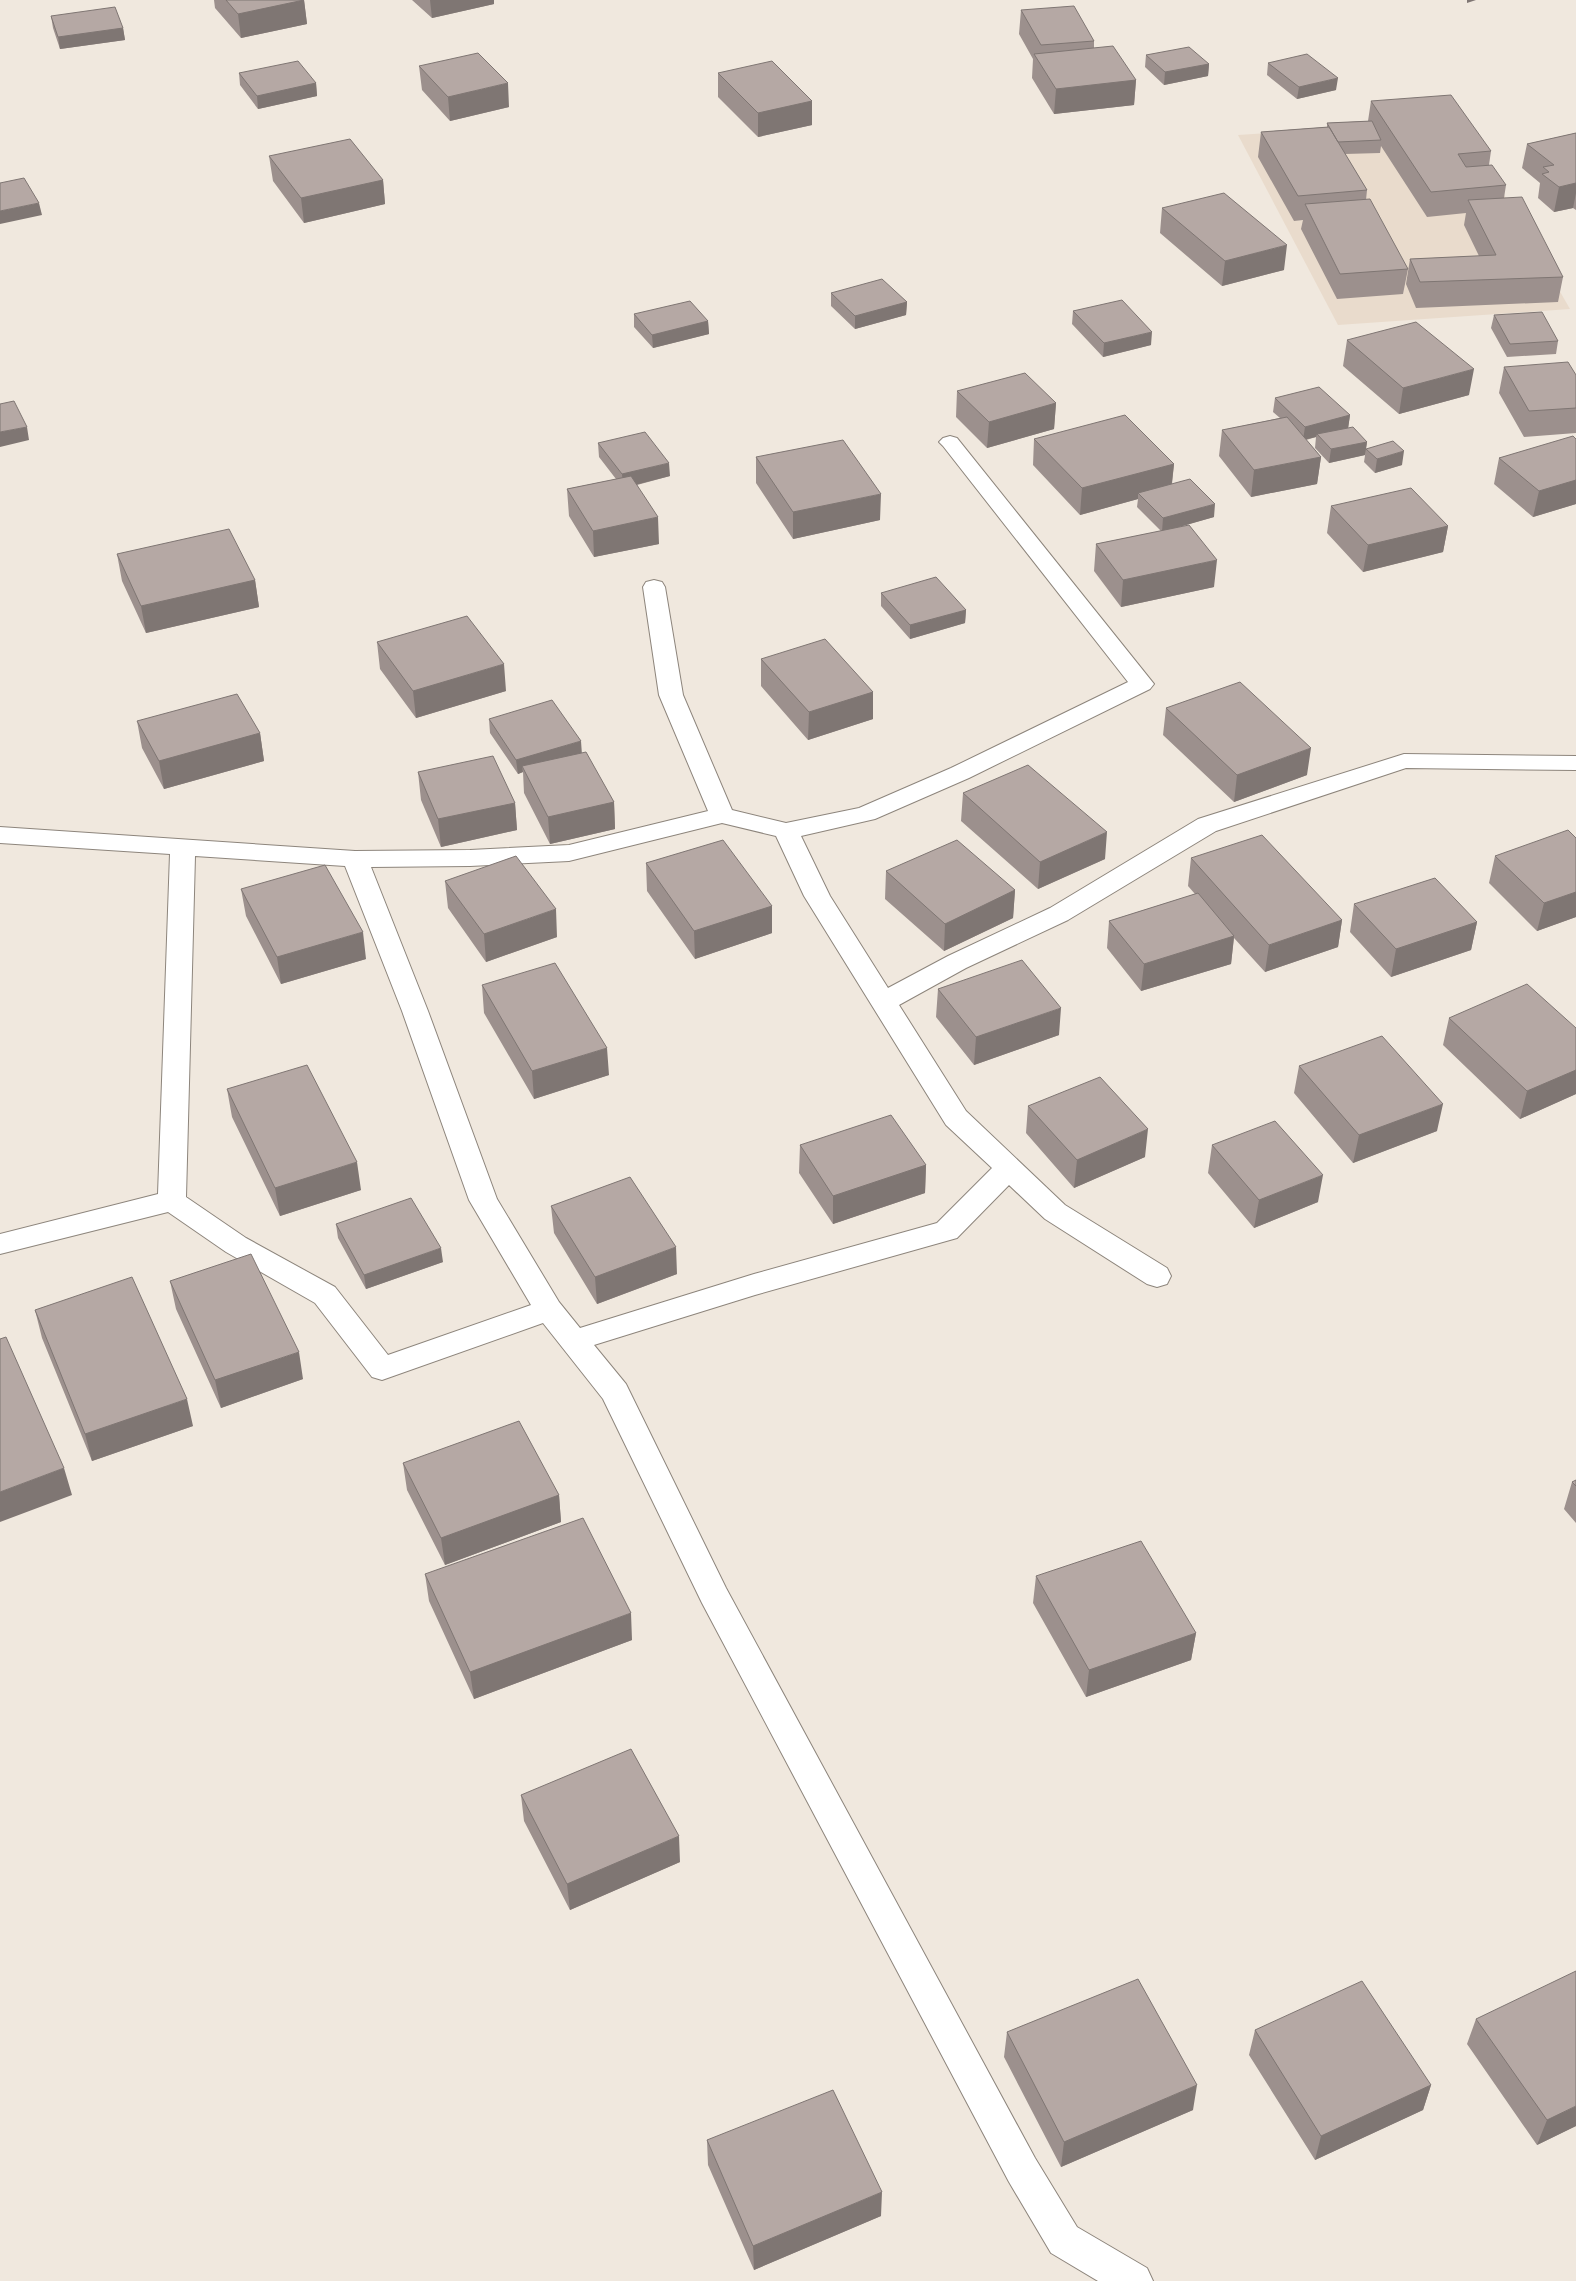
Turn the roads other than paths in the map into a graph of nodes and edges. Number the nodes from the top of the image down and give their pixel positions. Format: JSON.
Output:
{"nodes":[{"id":1,"x":950,"y":442,"type":"dead end"},
{"id":2,"x":654,"y":587,"type":"dead end"},
{"id":3,"x":1576,"y":763,"type":"edge"},
{"id":4,"x":722,"y":815,"type":"junction"},
{"id":5,"x":786,"y":832,"type":"junction"},
{"id":6,"x":0,"y":835,"type":"edge"},
{"id":7,"x":183,"y":847,"type":"junction"},
{"id":8,"x":355,"y":859,"type":"junction"},
{"id":9,"x":884,"y":1002,"type":"junction"},
{"id":10,"x":1008,"y":1169,"type":"junction"},
{"id":11,"x":172,"y":1201,"type":"junction"},
{"id":12,"x":0,"y":1244,"type":"edge"},
{"id":13,"x":1157,"y":1276,"type":"dead end"},
{"id":14,"x":549,"y":1310,"type":"junction"},
{"id":15,"x":574,"y":1340,"type":"junction"},
{"id":16,"x":1134,"y":2281,"type":"edge"}],
"edges":[{"from":1,"to":5,"type":"street"},
{"from":2,"to":4,"type":"street"},
{"from":3,"to":9,"type":"street"},
{"from":4,"to":5,"type":"street"},
{"from":4,"to":8,"type":"street"},
{"from":5,"to":9,"type":"street"},
{"from":6,"to":7,"type":"street"},
{"from":7,"to":8,"type":"street"},
{"from":7,"to":11,"type":"street"},
{"from":8,"to":14,"type":"street"},
{"from":9,"to":10,"type":"street"},
{"from":10,"to":13,"type":"street"},
{"from":10,"to":15,"type":"street"},
{"from":11,"to":12,"type":"street"},
{"from":11,"to":14,"type":"street"},
{"from":14,"to":15,"type":"street"},
{"from":15,"to":16,"type":"street"}]}
